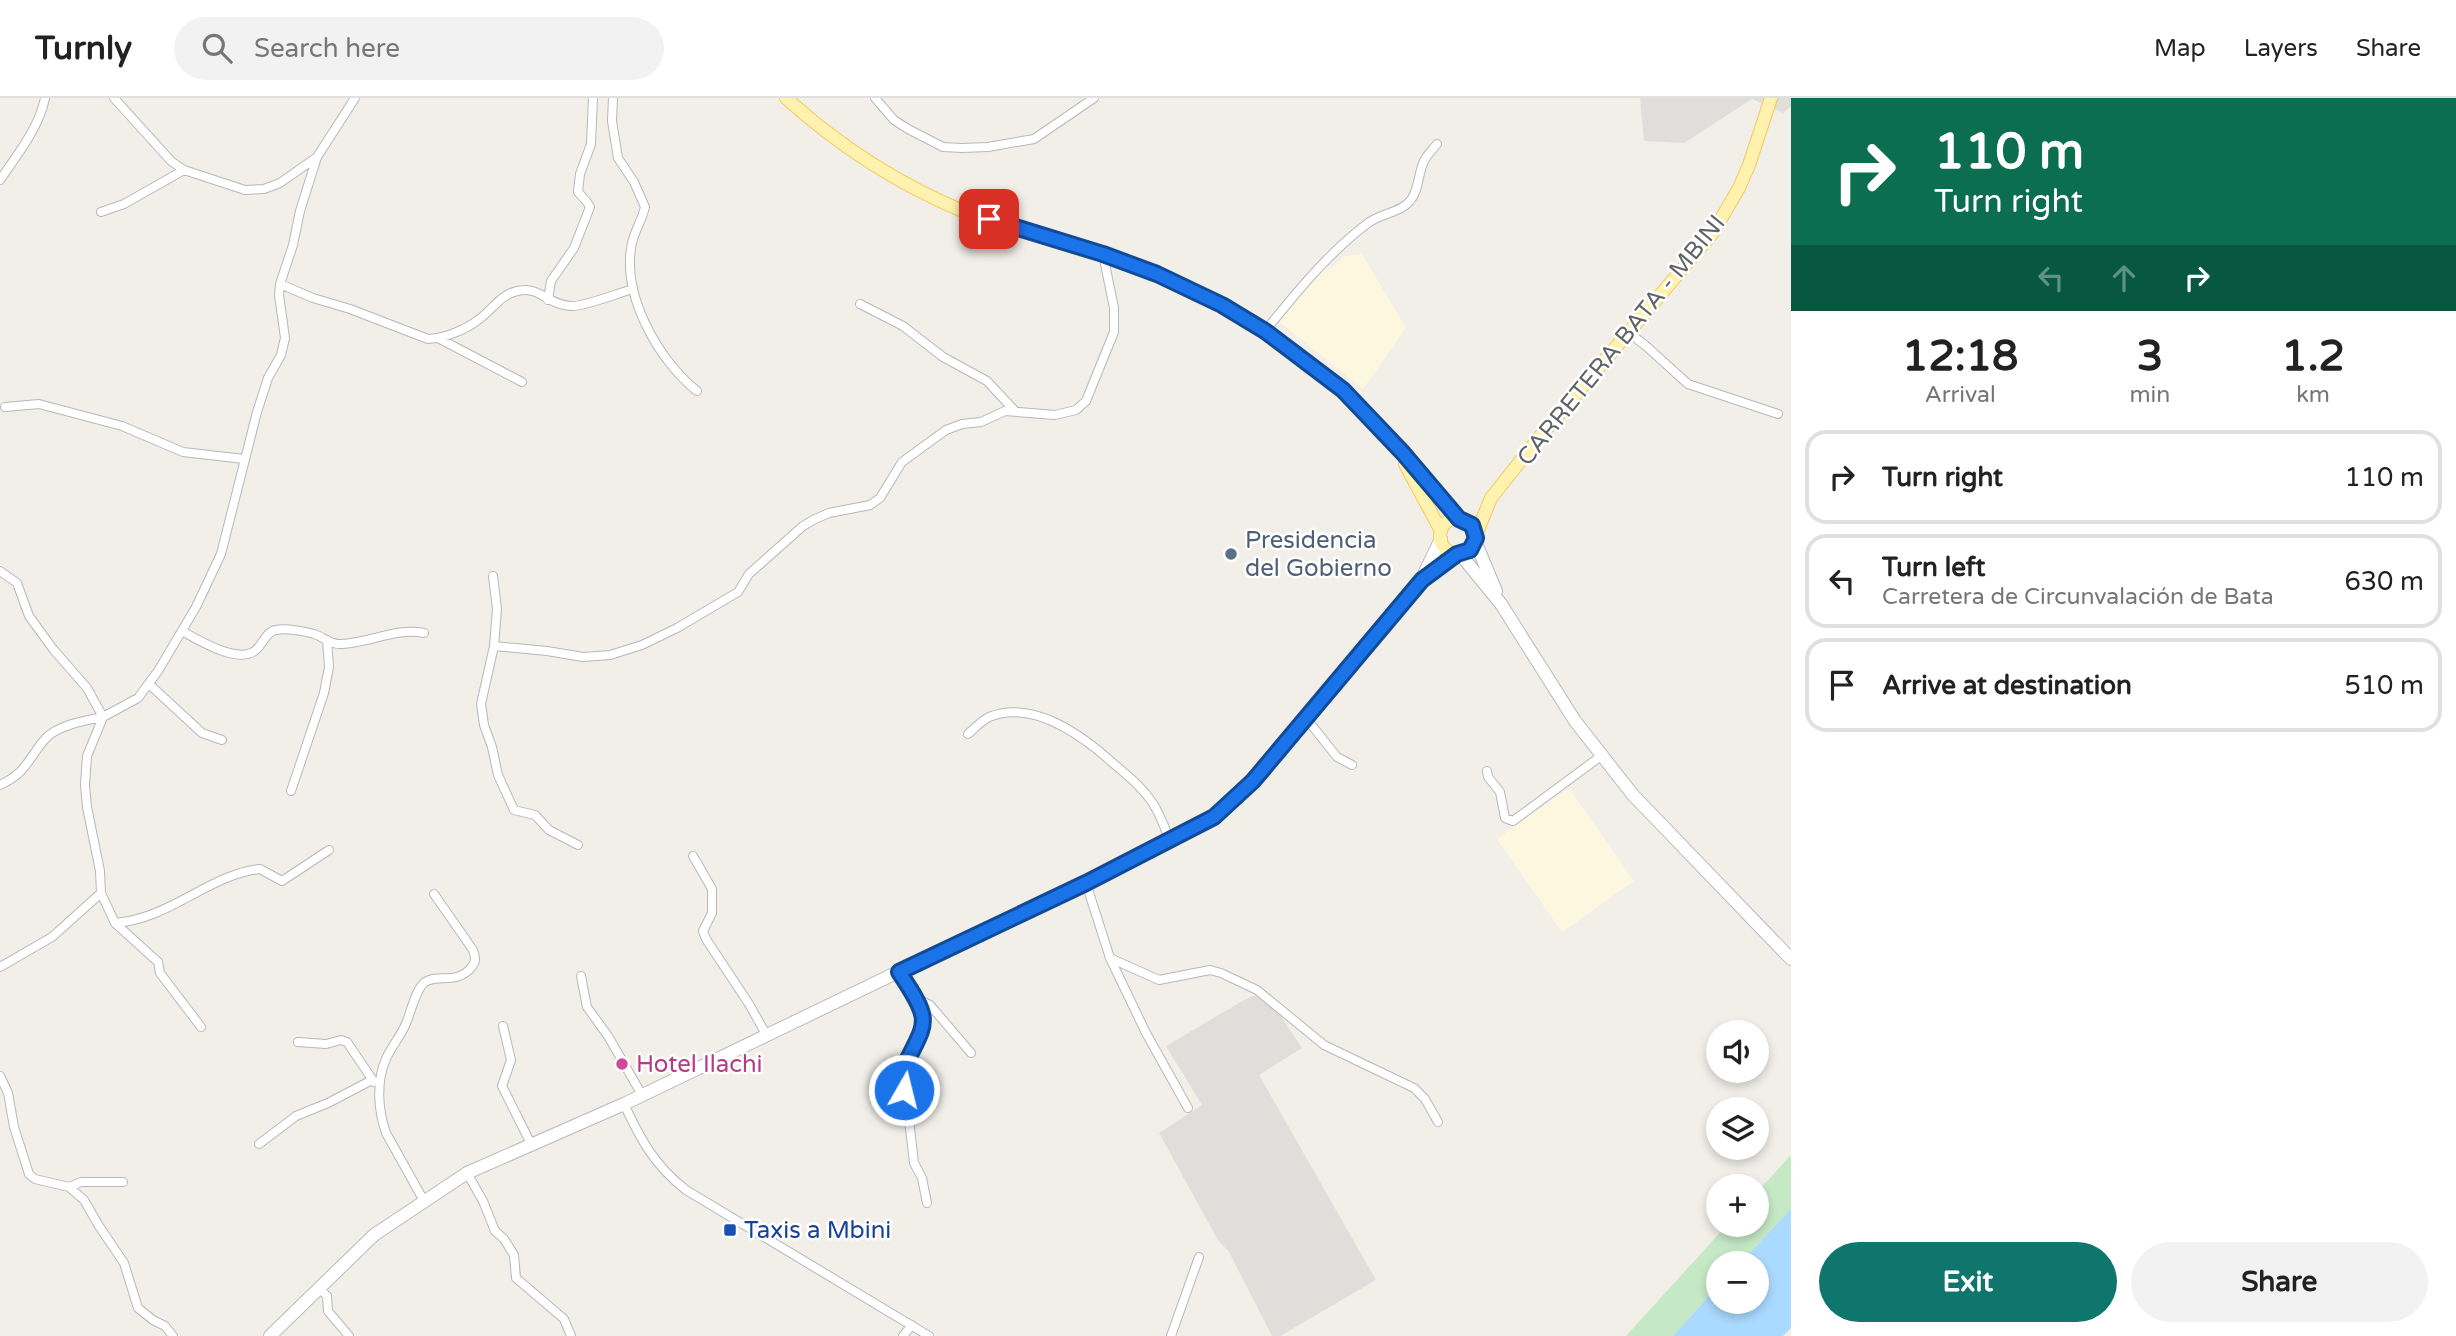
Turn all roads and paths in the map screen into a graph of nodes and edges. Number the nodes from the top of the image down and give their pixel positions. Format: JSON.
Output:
{"nodes":[{"id":1,"x":45,"y":98,"type":"edge"},
{"id":2,"x":114,"y":98,"type":"edge"},
{"id":3,"x":355,"y":98,"type":"edge"},
{"id":4,"x":593,"y":98,"type":"edge"},
{"id":5,"x":613,"y":98,"type":"edge"},
{"id":6,"x":786,"y":98,"type":"edge"},
{"id":7,"x":875,"y":98,"type":"edge"},
{"id":8,"x":1094,"y":98,"type":"edge"},
{"id":9,"x":1771,"y":98,"type":"edge"},
{"id":10,"x":1437,"y":144,"type":"dead end"},
{"id":11,"x":317,"y":156,"type":"junction"},
{"id":12,"x":184,"y":170,"type":"junction"},
{"id":13,"x":0,"y":180,"type":"edge"},
{"id":14,"x":101,"y":212,"type":"dead end"},
{"id":15,"x":1103,"y":254,"type":"junction"},
{"id":16,"x":280,"y":284,"type":"junction"},
{"id":17,"x":633,"y":289,"type":"junction"},
{"id":18,"x":548,"y":300,"type":"junction"},
{"id":19,"x":860,"y":304,"type":"dead end"},
{"id":20,"x":1265,"y":331,"type":"junction"},
{"id":21,"x":1628,"y":332,"type":"junction"},
{"id":22,"x":438,"y":338,"type":"junction"},
{"id":23,"x":522,"y":382,"type":"dead end"},
{"id":24,"x":697,"y":391,"type":"dead end"},
{"id":25,"x":5,"y":407,"type":"dead end"},
{"id":26,"x":1014,"y":411,"type":"junction"},
{"id":27,"x":1778,"y":414,"type":"dead end"},
{"id":28,"x":1390,"y":439,"type":"junction"},
{"id":29,"x":244,"y":459,"type":"junction"},
{"id":30,"x":1491,"y":498,"type":"junction"},
{"id":31,"x":1460,"y":519,"type":"junction"},
{"id":32,"x":1441,"y":535,"type":"junction"},
{"id":33,"x":1476,"y":538,"type":"junction"},
{"id":34,"x":1459,"y":554,"type":"junction"},
{"id":35,"x":0,"y":571,"type":"edge"},
{"id":36,"x":493,"y":576,"type":"dead end"},
{"id":37,"x":1422,"y":580,"type":"junction"},
{"id":38,"x":1501,"y":604,"type":"junction"},
{"id":39,"x":182,"y":631,"type":"junction"},
{"id":40,"x":424,"y":633,"type":"dead end"},
{"id":41,"x":327,"y":640,"type":"junction"},
{"id":42,"x":494,"y":646,"type":"junction"},
{"id":43,"x":149,"y":684,"type":"junction"},
{"id":44,"x":103,"y":717,"type":"junction"},
{"id":45,"x":1306,"y":719,"type":"junction"},
{"id":46,"x":968,"y":734,"type":"dead end"},
{"id":47,"x":222,"y":740,"type":"dead end"},
{"id":48,"x":1601,"y":756,"type":"junction"},
{"id":49,"x":1352,"y":765,"type":"dead end"},
{"id":50,"x":1487,"y":771,"type":"dead end"},
{"id":51,"x":0,"y":785,"type":"edge"},
{"id":52,"x":291,"y":791,"type":"dead end"},
{"id":53,"x":1170,"y":842,"type":"junction"},
{"id":54,"x":578,"y":845,"type":"dead end"},
{"id":55,"x":329,"y":850,"type":"dead end"},
{"id":56,"x":693,"y":856,"type":"dead end"},
{"id":57,"x":1086,"y":883,"type":"junction"},
{"id":58,"x":101,"y":893,"type":"junction"},
{"id":59,"x":434,"y":894,"type":"dead end"},
{"id":60,"x":115,"y":923,"type":"junction"},
{"id":61,"x":1110,"y":958,"type":"junction"},
{"id":62,"x":1791,"y":959,"type":"edge"},
{"id":63,"x":0,"y":967,"type":"edge"},
{"id":64,"x":899,"y":972,"type":"junction"},
{"id":65,"x":581,"y":976,"type":"dead end"},
{"id":66,"x":916,"y":998,"type":"junction"},
{"id":67,"x":503,"y":1026,"type":"dead end"},
{"id":68,"x":201,"y":1027,"type":"dead end"},
{"id":69,"x":767,"y":1036,"type":"junction"},
{"id":70,"x":299,"y":1042,"type":"dead end"},
{"id":71,"x":971,"y":1053,"type":"dead end"},
{"id":72,"x":0,"y":1076,"type":"edge"},
{"id":73,"x":372,"y":1080,"type":"junction"},
{"id":74,"x":380,"y":1085,"type":"junction"},
{"id":75,"x":642,"y":1096,"type":"junction"},
{"id":76,"x":624,"y":1104,"type":"junction"},
{"id":77,"x":1188,"y":1108,"type":"dead end"},
{"id":78,"x":1438,"y":1122,"type":"dead end"},
{"id":79,"x":259,"y":1144,"type":"dead end"},
{"id":80,"x":531,"y":1144,"type":"junction"},
{"id":81,"x":467,"y":1173,"type":"junction"},
{"id":82,"x":123,"y":1182,"type":"dead end"},
{"id":83,"x":69,"y":1187,"type":"junction"},
{"id":84,"x":425,"y":1201,"type":"junction"},
{"id":85,"x":927,"y":1203,"type":"dead end"},
{"id":86,"x":1199,"y":1257,"type":"dead end"},
{"id":87,"x":319,"y":1288,"type":"junction"},
{"id":88,"x":912,"y":1325,"type":"junction"},
{"id":89,"x":173,"y":1336,"type":"edge"},
{"id":90,"x":270,"y":1336,"type":"edge"},
{"id":91,"x":349,"y":1336,"type":"edge"},
{"id":92,"x":571,"y":1336,"type":"edge"},
{"id":93,"x":903,"y":1336,"type":"edge"},
{"id":94,"x":929,"y":1336,"type":"edge"},
{"id":95,"x":1171,"y":1336,"type":"edge"}],
"edges":[{"from":1,"to":13,"type":"street"},
{"from":2,"to":12,"type":"street"},
{"from":3,"to":11,"type":"street"},
{"from":4,"to":18,"type":"street"},
{"from":5,"to":17,"type":"street"},
{"from":6,"to":15,"type":"main road"},
{"from":7,"to":8,"type":"street"},
{"from":9,"to":21,"type":"main road","name":"CARRETERA BATA - MBINI"},
{"from":10,"to":20,"type":"street"},
{"from":11,"to":12,"type":"street"},
{"from":11,"to":16,"type":"street"},
{"from":12,"to":14,"type":"street"},
{"from":15,"to":20,"type":"main road"},
{"from":15,"to":26,"type":"street"},
{"from":16,"to":22,"type":"street"},
{"from":16,"to":29,"type":"street"},
{"from":17,"to":18,"type":"street"},
{"from":17,"to":24,"type":"street"},
{"from":18,"to":22,"type":"street"},
{"from":19,"to":26,"type":"street"},
{"from":20,"to":28,"type":"main road"},
{"from":21,"to":27,"type":"street"},
{"from":21,"to":30,"type":"main road","name":"CARRETERA BATA - MBINI"},
{"from":22,"to":23,"type":"street"},
{"from":25,"to":29,"type":"street"},
{"from":26,"to":42,"type":"street"},
{"from":28,"to":31,"type":"main road"},
{"from":28,"to":32,"type":"main road"},
{"from":29,"to":39,"type":"street"},
{"from":30,"to":31,"type":"main road","name":"CARRETERA BATA - MBINI"},
{"from":30,"to":33,"type":"main road","name":"CARRETERA BATA - MBINI"},
{"from":31,"to":32,"type":"main road"},
{"from":31,"to":33,"type":"main road"},
{"from":32,"to":34,"type":"main road"},
{"from":32,"to":37,"type":"main road"},
{"from":33,"to":34,"type":"main road"},
{"from":33,"to":38,"type":"main road"},
{"from":34,"to":37,"type":"main road"},
{"from":34,"to":38,"type":"main road"},
{"from":35,"to":44,"type":"street"},
{"from":36,"to":42,"type":"street"},
{"from":37,"to":45,"type":"main road"},
{"from":38,"to":48,"type":"main road"},
{"from":39,"to":41,"type":"street"},
{"from":39,"to":43,"type":"street"},
{"from":40,"to":41,"type":"street"},
{"from":41,"to":52,"type":"street"},
{"from":42,"to":54,"type":"street"},
{"from":43,"to":44,"type":"street"},
{"from":43,"to":47,"type":"street"},
{"from":44,"to":51,"type":"street"},
{"from":44,"to":58,"type":"street"},
{"from":45,"to":49,"type":"street"},
{"from":45,"to":53,"type":"main road"},
{"from":46,"to":53,"type":"street"},
{"from":48,"to":50,"type":"street"},
{"from":48,"to":62,"type":"main road"},
{"from":53,"to":57,"type":"main road"},
{"from":55,"to":60,"type":"street"},
{"from":56,"to":69,"type":"street"},
{"from":57,"to":61,"type":"street"},
{"from":57,"to":64,"type":"main road"},
{"from":58,"to":60,"type":"street"},
{"from":58,"to":63,"type":"street"},
{"from":59,"to":74,"type":"street"},
{"from":60,"to":68,"type":"street"},
{"from":61,"to":77,"type":"street"},
{"from":61,"to":78,"type":"street"},
{"from":64,"to":66,"type":"street"},
{"from":64,"to":69,"type":"main road"},
{"from":65,"to":75,"type":"street"},
{"from":66,"to":71,"type":"street"},
{"from":66,"to":85,"type":"street"},
{"from":67,"to":80,"type":"street"},
{"from":69,"to":75,"type":"main road"},
{"from":70,"to":73,"type":"street"},
{"from":72,"to":83,"type":"street"},
{"from":73,"to":74,"type":"street"},
{"from":73,"to":79,"type":"street"},
{"from":74,"to":84,"type":"street"},
{"from":75,"to":76,"type":"main road"},
{"from":76,"to":80,"type":"main road"},
{"from":76,"to":88,"type":"street"},
{"from":80,"to":81,"type":"main road"},
{"from":81,"to":84,"type":"main road"},
{"from":81,"to":92,"type":"street"},
{"from":82,"to":83,"type":"street"},
{"from":83,"to":89,"type":"street"},
{"from":84,"to":87,"type":"main road"},
{"from":86,"to":95,"type":"street"},
{"from":87,"to":90,"type":"main road"},
{"from":87,"to":91,"type":"street"},
{"from":88,"to":93,"type":"street"},
{"from":88,"to":94,"type":"street"}]}
